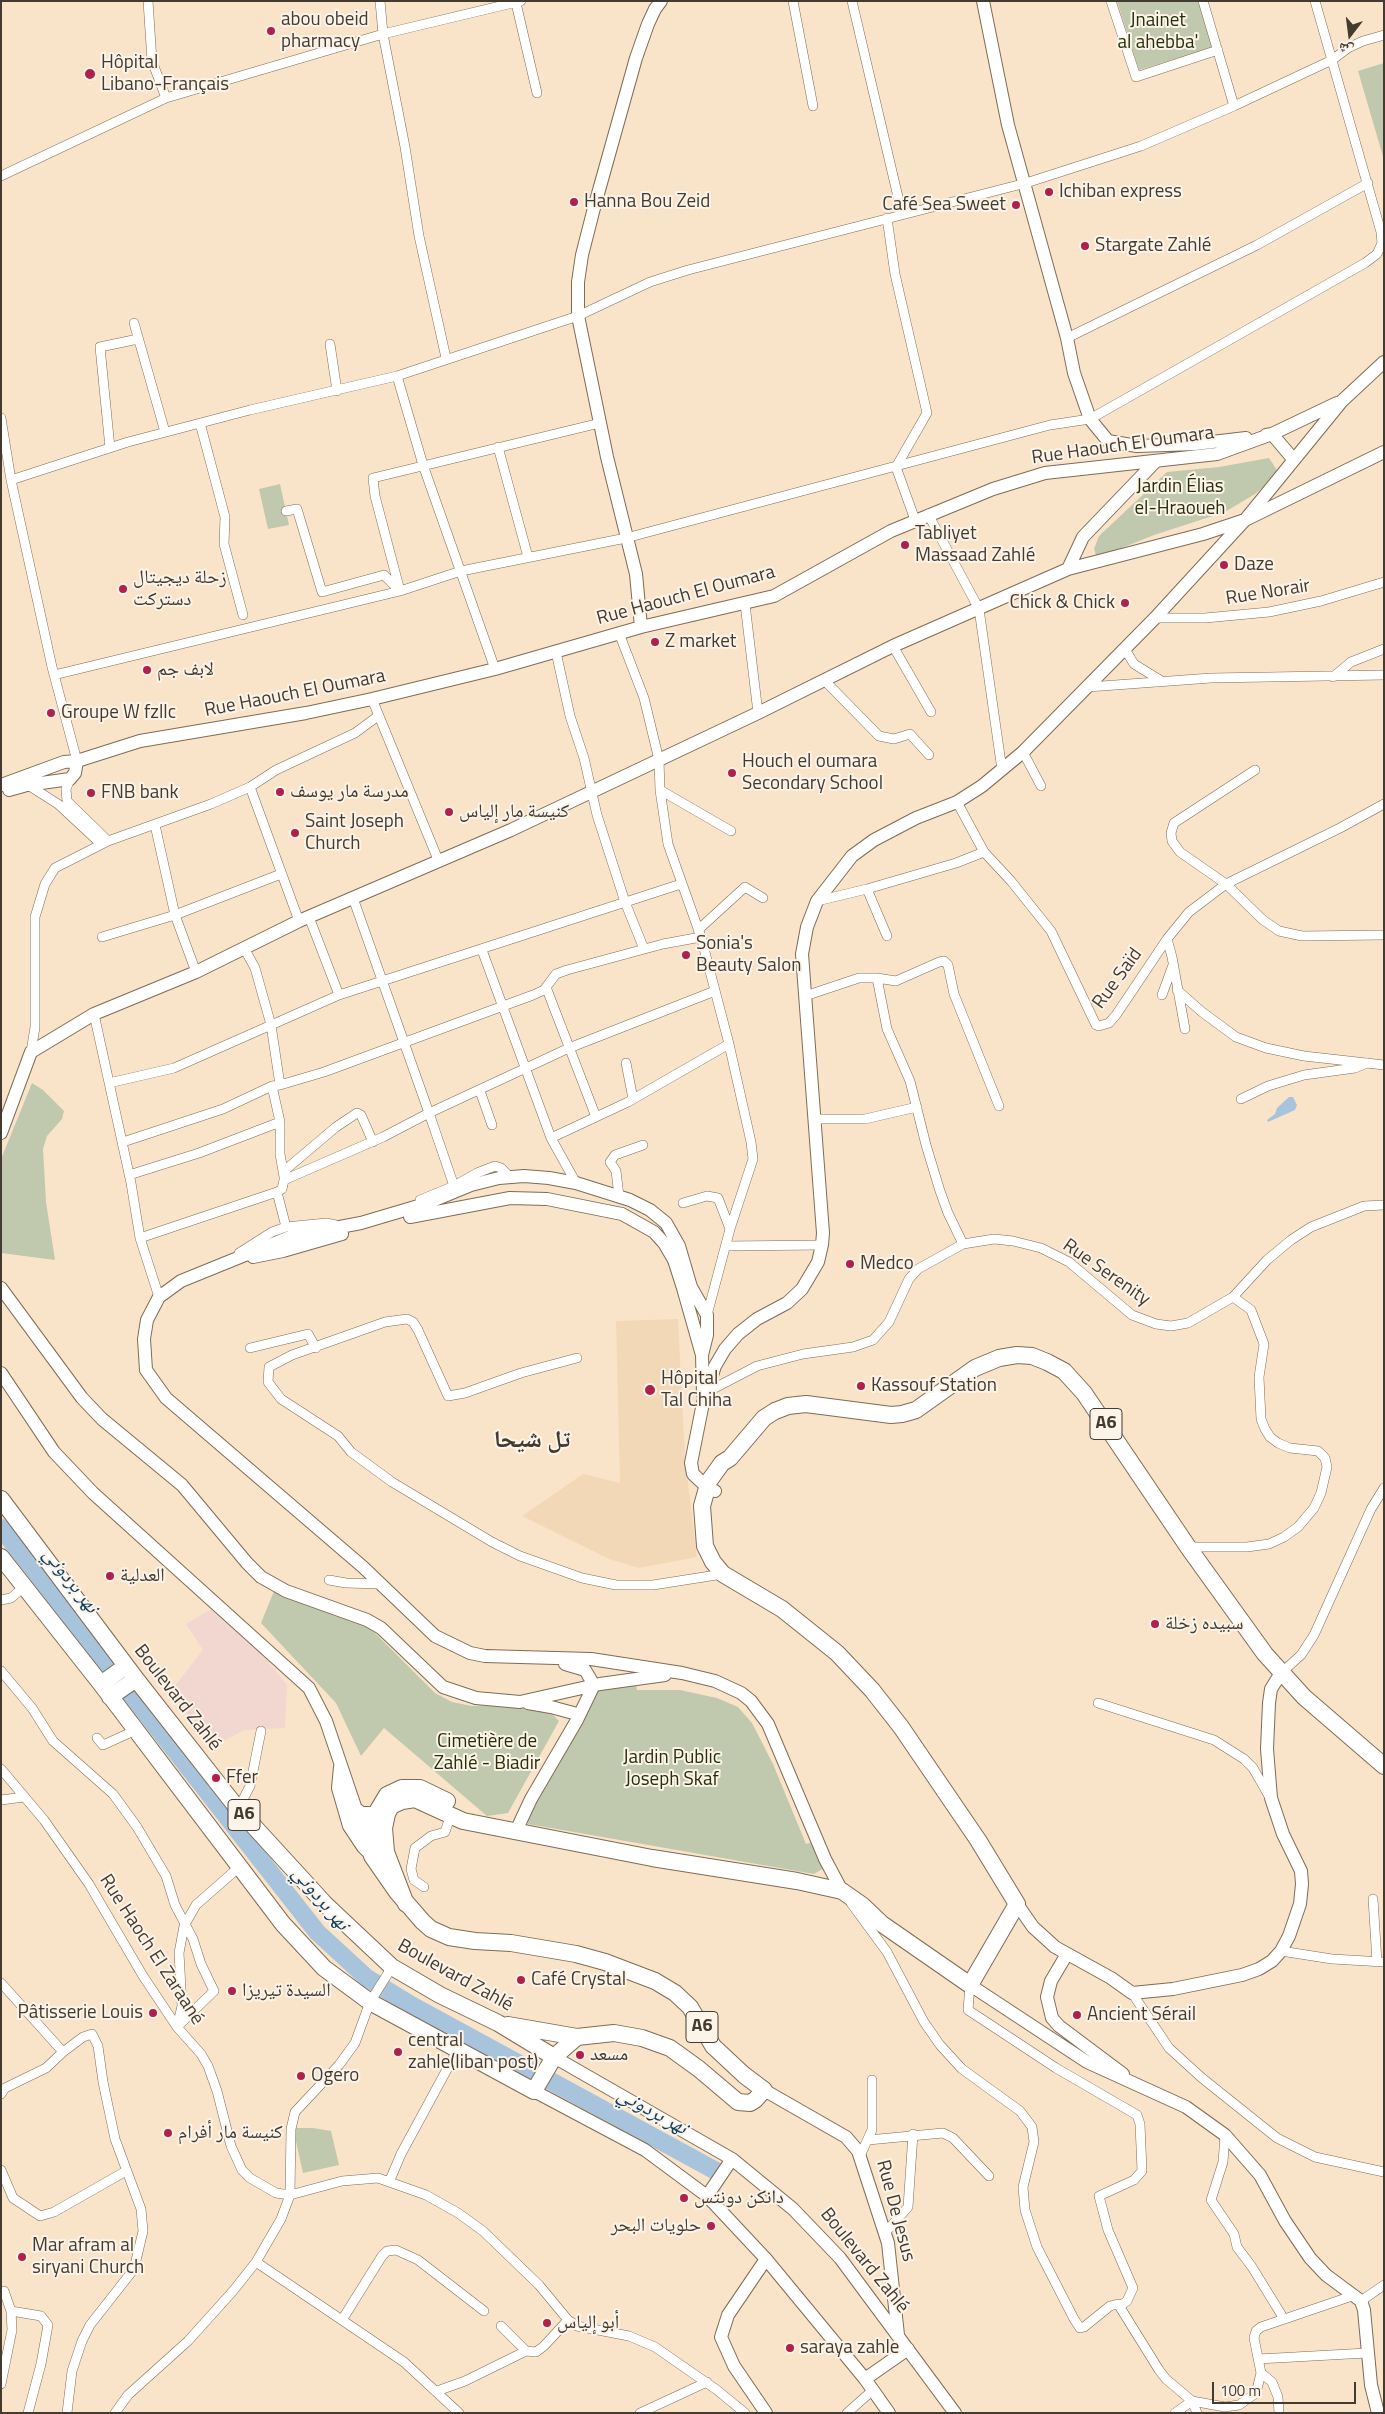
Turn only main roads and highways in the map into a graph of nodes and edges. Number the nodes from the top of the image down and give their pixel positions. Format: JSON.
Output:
{"nodes":[{"id":1,"x":1,"y":1499,"type":"edge"},
{"id":2,"x":1,"y":1557,"type":"edge"},
{"id":3,"x":119,"y":1681,"type":"junction"},
{"id":4,"x":1384,"y":1766,"type":"edge"},
{"id":5,"x":357,"y":1812,"type":"road end"},
{"id":6,"x":375,"y":1815,"type":"junction"},
{"id":7,"x":478,"y":1822,"type":"junction"},
{"id":8,"x":379,"y":1847,"type":"junction"},
{"id":9,"x":498,"y":2023,"type":"junction"},
{"id":10,"x":577,"y":2037,"type":"junction"},
{"id":11,"x":551,"y":2060,"type":"junction"}],
"edges":[{"from":1,"to":3,"type":"highway","name":"Boulevard Zahlé","number":"A6"},
{"from":2,"to":3,"type":"highway","name":"Boulevard Zahlé","number":"A6"},
{"from":3,"to":9,"type":"highway","name":"Boulevard Zahlé","number":"A6"},
{"from":3,"to":11,"type":"highway","name":"Boulevard Zahlé","number":"A6"},
{"from":4,"to":7,"type":"highway","number":"A6"},
{"from":5,"to":6,"type":"highway"},
{"from":6,"to":7,"type":"highway","number":"A6"},
{"from":6,"to":8,"type":"highway","number":"A6"},
{"from":7,"to":8,"type":"highway","number":"A6"},
{"from":8,"to":10,"type":"highway","number":"A6"},
{"from":9,"to":10,"type":"highway","number":"A6"},
{"from":9,"to":11,"type":"highway","name":"Boulevard Zahlé","number":"A6"},
{"from":10,"to":11,"type":"highway"}]}
